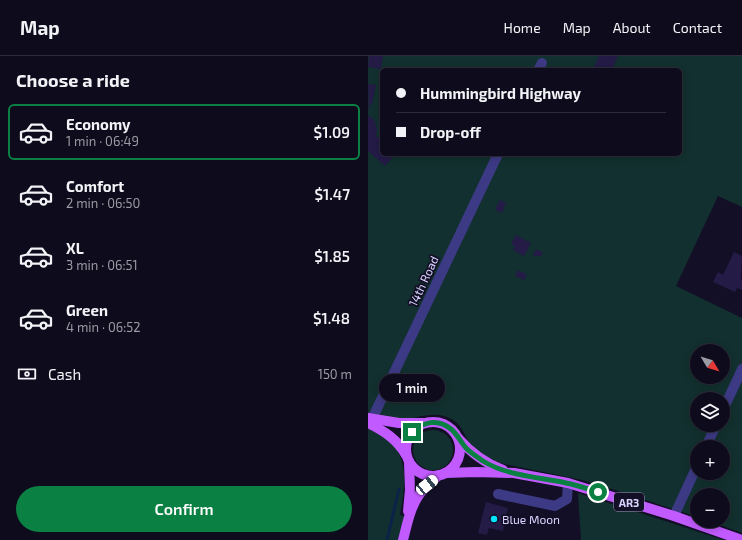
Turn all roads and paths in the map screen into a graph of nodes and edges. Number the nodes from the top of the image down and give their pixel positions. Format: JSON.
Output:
{"nodes":[{"id":1,"x":497,"y":156,"type":"edge"},
{"id":2,"x":742,"y":369,"type":"edge"},
{"id":3,"x":730,"y":395,"type":"edge"},
{"id":4,"x":369,"y":420,"type":"edge"},
{"id":5,"x":426,"y":423,"type":"junction"},
{"id":6,"x":457,"y":436,"type":"junction"},
{"id":7,"x":407,"y":459,"type":"junction"},
{"id":8,"x":514,"y":473,"type":"junction"},
{"id":9,"x":442,"y":474,"type":"junction"},
{"id":10,"x":691,"y":480,"type":"edge"},
{"id":11,"x":568,"y":483,"type":"junction"},
{"id":12,"x":498,"y":494,"type":"dead end"},
{"id":13,"x":674,"y":516,"type":"junction"},
{"id":14,"x":408,"y":523,"type":"junction"},
{"id":15,"x":403,"y":540,"type":"edge"},
{"id":16,"x":742,"y":540,"type":"edge"}],
"edges":[{"from":1,"to":4,"type":"street","name":"14th Road"},
{"from":2,"to":3,"type":"street"},
{"from":4,"to":5,"type":"main road"},
{"from":4,"to":7,"type":"main road"},
{"from":5,"to":6,"type":"main road"},
{"from":5,"to":7,"type":"main road"},
{"from":6,"to":8,"type":"main road","number":"AR3"},
{"from":6,"to":9,"type":"main road"},
{"from":7,"to":9,"type":"main road"},
{"from":7,"to":14,"type":"main road"},
{"from":8,"to":9,"type":"main road","number":"AR3"},
{"from":8,"to":11,"type":"main road","number":"AR3"},
{"from":9,"to":14,"type":"main road"},
{"from":10,"to":13,"type":"street"},
{"from":11,"to":12,"type":"street"},
{"from":11,"to":13,"type":"main road","number":"AR3"},
{"from":13,"to":16,"type":"main road","number":"AR3"},
{"from":14,"to":15,"type":"main road"}]}
